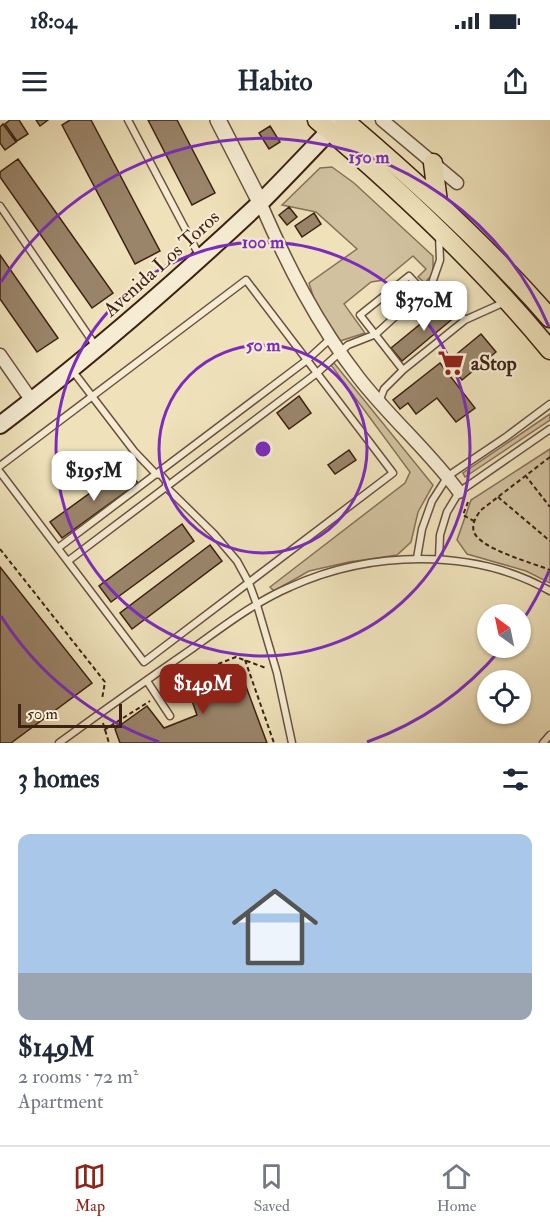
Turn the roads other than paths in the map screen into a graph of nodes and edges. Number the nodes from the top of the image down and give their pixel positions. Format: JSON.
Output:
{"nodes":[{"id":1,"x":128,"y":120,"type":"edge"},
{"id":2,"x":218,"y":120,"type":"edge"},
{"id":3,"x":382,"y":120,"type":"edge"},
{"id":4,"x":332,"y":123,"type":"edge"},
{"id":5,"x":434,"y":163,"type":"junction"},
{"id":6,"x":457,"y":183,"type":"dead end"},
{"id":7,"x":260,"y":202,"type":"junction"},
{"id":8,"x":438,"y":202,"type":"junction"},
{"id":9,"x":0,"y":206,"type":"edge"},
{"id":10,"x":438,"y":227,"type":"junction"},
{"id":11,"x":201,"y":257,"type":"junction"},
{"id":12,"x":432,"y":284,"type":"junction"},
{"id":13,"x":423,"y":291,"type":"junction"},
{"id":14,"x":508,"y":301,"type":"junction"},
{"id":15,"x":550,"y":318,"type":"edge"},
{"id":16,"x":465,"y":320,"type":"junction"},
{"id":17,"x":376,"y":333,"type":"junction"},
{"id":18,"x":330,"y":339,"type":"junction"},
{"id":19,"x":97,"y":348,"type":"junction"},
{"id":20,"x":550,"y":350,"type":"edge"},
{"id":21,"x":340,"y":353,"type":"junction"},
{"id":22,"x":0,"y":355,"type":"edge"},
{"id":23,"x":307,"y":360,"type":"junction"},
{"id":24,"x":72,"y":369,"type":"junction"},
{"id":25,"x":403,"y":370,"type":"junction"},
{"id":26,"x":317,"y":373,"type":"junction"},
{"id":27,"x":93,"y":396,"type":"junction"},
{"id":28,"x":32,"y":401,"type":"junction"},
{"id":29,"x":379,"y":402,"type":"junction"},
{"id":30,"x":550,"y":404,"type":"edge"},
{"id":31,"x":0,"y":425,"type":"edge"},
{"id":32,"x":550,"y":429,"type":"edge"},
{"id":33,"x":0,"y":466,"type":"edge"},
{"id":34,"x":0,"y":472,"type":"edge"},
{"id":35,"x":156,"y":474,"type":"junction"},
{"id":36,"x":448,"y":476,"type":"junction"},
{"id":37,"x":166,"y":486,"type":"junction"},
{"id":38,"x":459,"y":492,"type":"junction"},
{"id":39,"x":58,"y":548,"type":"junction"},
{"id":40,"x":417,"y":558,"type":"junction"},
{"id":41,"x":439,"y":558,"type":"junction"},
{"id":42,"x":68,"y":561,"type":"junction"},
{"id":43,"x":249,"y":583,"type":"junction"},
{"id":44,"x":550,"y":591,"type":"edge"},
{"id":45,"x":257,"y":605,"type":"junction"},
{"id":46,"x":147,"y":681,"type":"junction"},
{"id":47,"x":170,"y":716,"type":"dead end"},
{"id":48,"x":550,"y":735,"type":"edge"},
{"id":49,"x":59,"y":743,"type":"edge"},
{"id":50,"x":292,"y":743,"type":"edge"},
{"id":51,"x":543,"y":743,"type":"edge"}],
"edges":[{"from":1,"to":11,"type":"lane"},
{"from":2,"to":7,"type":"street"},
{"from":3,"to":5,"type":"street"},
{"from":4,"to":7,"type":"main road","name":"Avenida Los Toros"},
{"from":4,"to":8,"type":"main road"},
{"from":4,"to":10,"type":"main road"},
{"from":5,"to":6,"type":"street"},
{"from":5,"to":8,"type":"main road"},
{"from":7,"to":11,"type":"main road","name":"Avenida Los Toros"},
{"from":7,"to":18,"type":"street"},
{"from":8,"to":15,"type":"main road"},
{"from":9,"to":19,"type":"lane"},
{"from":10,"to":12,"type":"lane"},
{"from":10,"to":14,"type":"main road"},
{"from":11,"to":19,"type":"main road","name":"Avenida Los Toros"},
{"from":12,"to":13,"type":"lane"},
{"from":12,"to":16,"type":"lane"},
{"from":13,"to":17,"type":"lane"},
{"from":13,"to":17,"type":"lane"},
{"from":14,"to":16,"type":"lane"},
{"from":14,"to":20,"type":"main road"},
{"from":16,"to":25,"type":"lane"},
{"from":17,"to":21,"type":"lane"},
{"from":17,"to":25,"type":"lane"},
{"from":18,"to":21,"type":"street"},
{"from":18,"to":23,"type":"lane"},
{"from":19,"to":24,"type":"main road","name":"Avenida Los Toros"},
{"from":21,"to":26,"type":"lane"},
{"from":21,"to":29,"type":"street"},
{"from":22,"to":28,"type":"street"},
{"from":23,"to":26,"type":"lane"},
{"from":23,"to":27,"type":"lane"},
{"from":23,"to":35,"type":"lane"},
{"from":24,"to":27,"type":"lane"},
{"from":24,"to":28,"type":"main road","name":"Avenida Los Toros"},
{"from":25,"to":29,"type":"lane"},
{"from":26,"to":37,"type":"lane"},
{"from":26,"to":43,"type":"lane"},
{"from":27,"to":33,"type":"lane"},
{"from":27,"to":35,"type":"lane"},
{"from":28,"to":31,"type":"main road","name":"Avenida Los Toros"},
{"from":29,"to":36,"type":"street"},
{"from":30,"to":36,"type":"lane"},
{"from":32,"to":38,"type":"lane"},
{"from":34,"to":39,"type":"lane"},
{"from":35,"to":37,"type":"lane"},
{"from":35,"to":39,"type":"lane"},
{"from":36,"to":38,"type":"street"},
{"from":36,"to":40,"type":"lane"},
{"from":37,"to":42,"type":"lane"},
{"from":37,"to":43,"type":"lane"},
{"from":38,"to":41,"type":"lane"},
{"from":39,"to":42,"type":"lane"},
{"from":40,"to":41,"type":"lane"},
{"from":40,"to":45,"type":"lane"},
{"from":41,"to":44,"type":"lane"},
{"from":42,"to":43,"type":"lane"},
{"from":43,"to":45,"type":"lane"},
{"from":45,"to":46,"type":"lane"},
{"from":45,"to":50,"type":"lane"},
{"from":46,"to":47,"type":"lane"},
{"from":46,"to":49,"type":"lane"},
{"from":48,"to":51,"type":"lane"}]}
